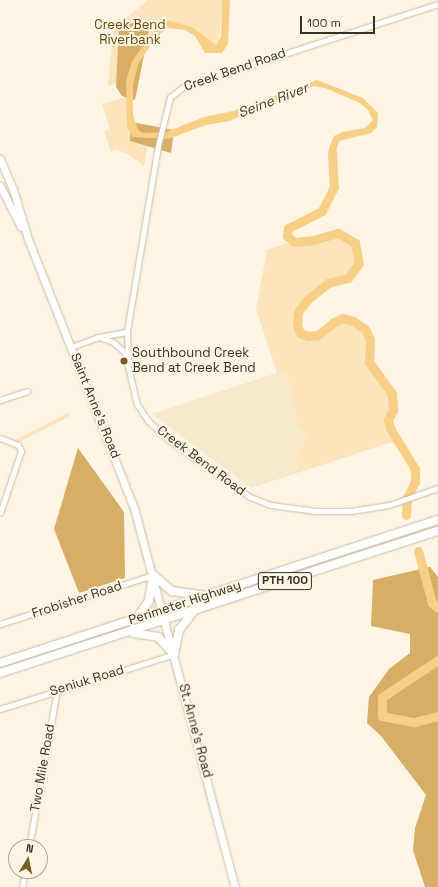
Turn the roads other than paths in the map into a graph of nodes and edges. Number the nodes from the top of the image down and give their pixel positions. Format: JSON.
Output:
{"nodes":[{"id":1,"x":438,"y":4,"type":"edge"},
{"id":2,"x":0,"y":159,"type":"edge"},
{"id":3,"x":0,"y":186,"type":"edge"},
{"id":4,"x":28,"y":239,"type":"junction"},
{"id":5,"x":127,"y":332,"type":"junction"},
{"id":6,"x":98,"y":337,"type":"junction"},
{"id":7,"x":71,"y":346,"type":"junction"},
{"id":8,"x":128,"y":355,"type":"junction"},
{"id":9,"x":28,"y":391,"type":"dead end"},
{"id":10,"x":0,"y":400,"type":"edge"},
{"id":11,"x":0,"y":438,"type":"edge"},
{"id":12,"x":438,"y":488,"type":"edge"},
{"id":13,"x":0,"y":513,"type":"edge"},
{"id":14,"x":438,"y":520,"type":"edge"},
{"id":15,"x":438,"y":531,"type":"edge"},
{"id":16,"x":153,"y":575,"type":"junction"},
{"id":17,"x":209,"y":595,"type":"junction"},
{"id":18,"x":162,"y":610,"type":"junction"},
{"id":19,"x":196,"y":610,"type":"junction"},
{"id":20,"x":136,"y":619,"type":"junction"},
{"id":21,"x":165,"y":620,"type":"junction"},
{"id":22,"x":0,"y":624,"type":"edge"},
{"id":23,"x":128,"y":632,"type":"junction"},
{"id":24,"x":174,"y":654,"type":"junction"},
{"id":25,"x":0,"y":663,"type":"edge"},
{"id":26,"x":0,"y":673,"type":"edge"},
{"id":27,"x":57,"y":690,"type":"junction"},
{"id":28,"x":0,"y":709,"type":"edge"},
{"id":29,"x":30,"y":839,"type":"edge"},
{"id":30,"x":235,"y":887,"type":"edge"}],
"edges":[{"from":1,"to":5,"type":"street","name":"Creek Bend Road"},
{"from":2,"to":4,"type":"main road","name":"Saint Anne's Road"},
{"from":3,"to":4,"type":"main road","name":"Saint Anne's Road"},
{"from":4,"to":7,"type":"main road","name":"Saint Anne's Road"},
{"from":5,"to":6,"type":"street"},
{"from":5,"to":8,"type":"street","name":"Creek Bend Road"},
{"from":6,"to":7,"type":"street"},
{"from":6,"to":8,"type":"street"},
{"from":7,"to":16,"type":"main road","name":"Saint Anne's Road"},
{"from":8,"to":12,"type":"street","name":"Creek Bend Road"},
{"from":9,"to":10,"type":"street"},
{"from":11,"to":13,"type":"street"},
{"from":14,"to":17,"type":"highway","name":"Perimeter Highway","number":"PTH 100"},
{"from":15,"to":19,"type":"highway","name":"Perimeter Highway","number":"PTH 100"},
{"from":16,"to":17,"type":"highway"},
{"from":16,"to":18,"type":"main road","name":"St. Anne's Road"},
{"from":16,"to":20,"type":"highway"},
{"from":16,"to":22,"type":"street","name":"Frobisher Road"},
{"from":17,"to":18,"type":"highway","name":"Perimeter Highway","number":"PTH 100"},
{"from":18,"to":20,"type":"highway","name":"Perimeter Highway","number":"PTH 100"},
{"from":18,"to":21,"type":"main road","name":"St. Anne's Road"},
{"from":19,"to":21,"type":"highway","name":"Perimeter Highway","number":"PTH 100"},
{"from":19,"to":24,"type":"highway"},
{"from":20,"to":25,"type":"highway","name":"Perimeter Highway","number":"PTH 100"},
{"from":21,"to":23,"type":"highway","name":"Perimeter Highway","number":"PTH 100"},
{"from":21,"to":24,"type":"main road","name":"St. Anne's Road"},
{"from":23,"to":24,"type":"highway"},
{"from":23,"to":26,"type":"highway","name":"Perimeter Highway","number":"PTH 100"},
{"from":24,"to":27,"type":"street","name":"Seniuk Road"},
{"from":24,"to":30,"type":"main road","name":"St. Anne's Road"},
{"from":27,"to":28,"type":"street","name":"Seniuk Road"},
{"from":27,"to":29,"type":"street","name":"Two Mile Road"}]}
